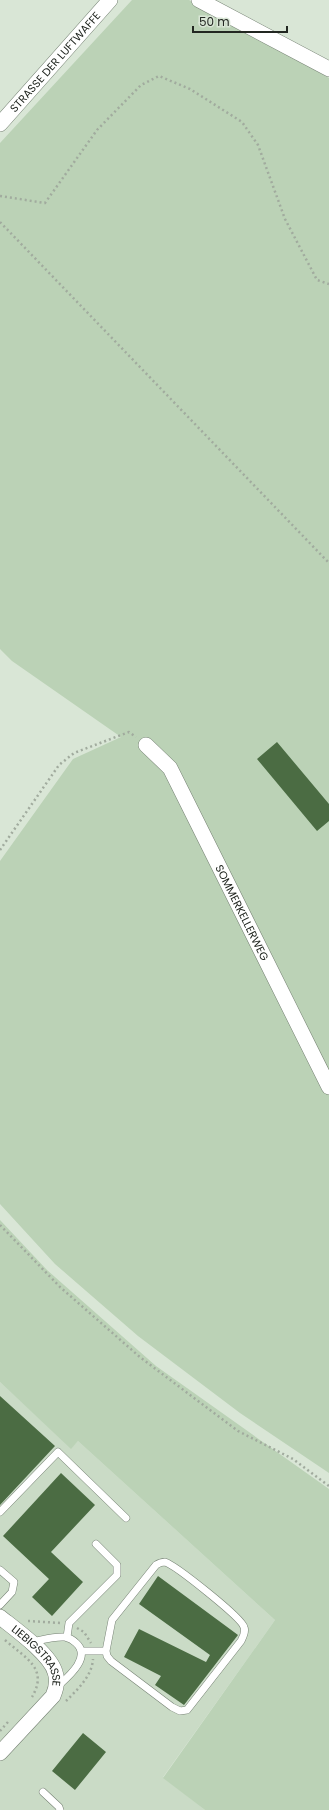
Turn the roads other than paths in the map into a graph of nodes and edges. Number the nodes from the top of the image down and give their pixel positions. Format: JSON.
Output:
{"nodes":[{"id":1,"x":110,"y":0,"type":"edge"},
{"id":2,"x":200,"y":0,"type":"edge"},
{"id":3,"x":329,"y":70,"type":"edge"},
{"id":4,"x":0,"y":124,"type":"edge"},
{"id":5,"x":146,"y":745,"type":"road end"},
{"id":6,"x":329,"y":1087,"type":"edge"},
{"id":7,"x":0,"y":1512,"type":"edge"},
{"id":8,"x":126,"y":1518,"type":"dead end"},
{"id":9,"x":96,"y":1544,"type":"dead end"},
{"id":10,"x":0,"y":1570,"type":"edge"},
{"id":11,"x":0,"y":1605,"type":"edge"},
{"id":12,"x":0,"y":1617,"type":"edge"},
{"id":13,"x":67,"y":1637,"type":"junction"},
{"id":14,"x":31,"y":1642,"type":"junction"},
{"id":15,"x":81,"y":1651,"type":"junction"},
{"id":16,"x":106,"y":1651,"type":"junction"},
{"id":17,"x":56,"y":1688,"type":"junction"},
{"id":18,"x":0,"y":1753,"type":"edge"},
{"id":19,"x":43,"y":1792,"type":"dead end"},
{"id":20,"x":60,"y":1810,"type":"edge"}],
"edges":[{"from":1,"to":4,"type":"street","name":"STRASSE DER LUFTWAFFE"},
{"from":2,"to":3,"type":"street"},
{"from":5,"to":6,"type":"street","name":"SOMMERKELLERWEG"},
{"from":7,"to":8,"type":"lane"},
{"from":9,"to":13,"type":"lane"},
{"from":10,"to":11,"type":"lane"},
{"from":12,"to":14,"type":"street","name":"LIEBIGSTRASSE"},
{"from":13,"to":14,"type":"lane"},
{"from":13,"to":15,"type":"lane"},
{"from":14,"to":17,"type":"street","name":"LIEBIGSTRASSE"},
{"from":15,"to":16,"type":"lane"},
{"from":15,"to":17,"type":"lane"},
{"from":16,"to":16,"type":"lane"},
{"from":17,"to":18,"type":"street","name":"LIEBIGSTRASSE"},
{"from":19,"to":20,"type":"lane"}]}
